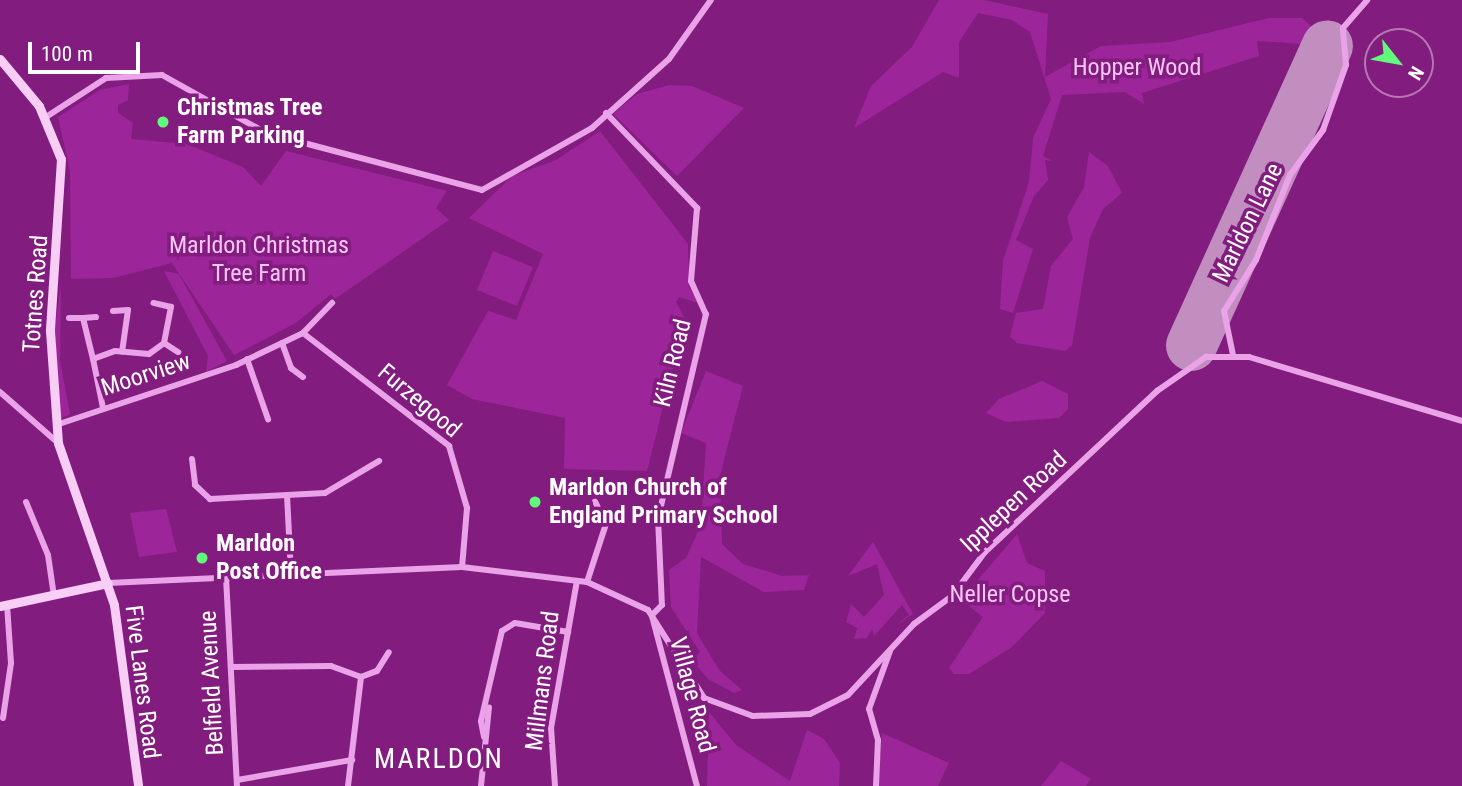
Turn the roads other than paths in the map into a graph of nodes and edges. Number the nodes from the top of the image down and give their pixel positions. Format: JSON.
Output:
{"nodes":[{"id":1,"x":711,"y":0,"type":"edge"},
{"id":2,"x":1367,"y":0,"type":"edge"},
{"id":3,"x":0,"y":59,"type":"edge"},
{"id":4,"x":606,"y":113,"type":"junction"},
{"id":5,"x":46,"y":117,"type":"junction"},
{"id":6,"x":153,"y":303,"type":"dead end"},
{"id":7,"x":332,"y":303,"type":"dead end"},
{"id":8,"x":113,"y":312,"type":"dead end"},
{"id":9,"x":96,"y":317,"type":"dead end"},
{"id":10,"x":69,"y":318,"type":"dead end"},
{"id":11,"x":83,"y":318,"type":"junction"},
{"id":12,"x":303,"y":332,"type":"junction"},
{"id":13,"x":164,"y":343,"type":"junction"},
{"id":14,"x":282,"y":343,"type":"junction"},
{"id":15,"x":122,"y":352,"type":"junction"},
{"id":16,"x":178,"y":352,"type":"dead end"},
{"id":17,"x":1233,"y":355,"type":"junction"},
{"id":18,"x":93,"y":359,"type":"junction"},
{"id":19,"x":247,"y":359,"type":"junction"},
{"id":20,"x":303,"y":377,"type":"dead end"},
{"id":21,"x":0,"y":392,"type":"edge"},
{"id":22,"x":103,"y":408,"type":"junction"},
{"id":23,"x":268,"y":419,"type":"dead end"},
{"id":24,"x":1462,"y":421,"type":"edge"},
{"id":25,"x":56,"y":425,"type":"junction"},
{"id":26,"x":58,"y":443,"type":"junction"},
{"id":27,"x":192,"y":460,"type":"dead end"},
{"id":28,"x":379,"y":461,"type":"dead end"},
{"id":29,"x":287,"y":495,"type":"junction"},
{"id":30,"x":595,"y":501,"type":"dead end"},
{"id":31,"x":26,"y":502,"type":"dead end"},
{"id":32,"x":462,"y":566,"type":"junction"},
{"id":33,"x":290,"y":573,"type":"junction"},
{"id":34,"x":226,"y":577,"type":"junction"},
{"id":35,"x":577,"y":581,"type":"junction"},
{"id":36,"x":587,"y":582,"type":"junction"},
{"id":37,"x":108,"y":583,"type":"junction"},
{"id":38,"x":54,"y":596,"type":"junction"},
{"id":39,"x":4,"y":606,"type":"edge"},
{"id":40,"x":652,"y":615,"type":"junction"},
{"id":41,"x":568,"y":632,"type":"junction"},
{"id":42,"x":892,"y":645,"type":"junction"},
{"id":43,"x":389,"y":652,"type":"dead end"},
{"id":44,"x":232,"y":667,"type":"junction"},
{"id":45,"x":361,"y":677,"type":"junction"},
{"id":46,"x":3,"y":718,"type":"dead end"},
{"id":47,"x":352,"y":761,"type":"junction"},
{"id":48,"x":237,"y":783,"type":"edge"},
{"id":49,"x":138,"y":786,"type":"edge"},
{"id":50,"x":348,"y":786,"type":"edge"},
{"id":51,"x":481,"y":786,"type":"edge"},
{"id":52,"x":555,"y":786,"type":"edge"},
{"id":53,"x":697,"y":786,"type":"edge"},
{"id":54,"x":876,"y":786,"type":"edge"}],
"edges":[{"from":1,"to":4,"type":"street"},
{"from":2,"to":17,"type":"street","name":"Marldon Lane"},
{"from":3,"to":5,"type":"street","name":"Totnes Road"},
{"from":4,"to":5,"type":"street"},
{"from":4,"to":40,"type":"street","name":"Kiln Road"},
{"from":5,"to":25,"type":"street","name":"Totnes Road"},
{"from":6,"to":13,"type":"street"},
{"from":7,"to":12,"type":"street","name":"Moorview"},
{"from":8,"to":15,"type":"street"},
{"from":9,"to":11,"type":"street"},
{"from":10,"to":11,"type":"street"},
{"from":11,"to":18,"type":"street"},
{"from":12,"to":14,"type":"street","name":"Moorview"},
{"from":12,"to":32,"type":"street","name":"Furzegood"},
{"from":13,"to":15,"type":"street"},
{"from":13,"to":16,"type":"street"},
{"from":14,"to":19,"type":"street","name":"Moorview"},
{"from":14,"to":20,"type":"street"},
{"from":15,"to":18,"type":"street"},
{"from":17,"to":24,"type":"street","name":"Ipplepen Road"},
{"from":17,"to":42,"type":"street","name":"Ipplepen Road"},
{"from":18,"to":22,"type":"street"},
{"from":19,"to":22,"type":"street","name":"Moorview"},
{"from":19,"to":23,"type":"street"},
{"from":21,"to":26,"type":"street"},
{"from":22,"to":25,"type":"street","name":"Moorview"},
{"from":25,"to":26,"type":"street","name":"Totnes Road"},
{"from":26,"to":37,"type":"street","name":"Totnes Road"},
{"from":27,"to":29,"type":"street"},
{"from":28,"to":29,"type":"street"},
{"from":29,"to":33,"type":"street"},
{"from":30,"to":36,"type":"street"},
{"from":31,"to":38,"type":"street"},
{"from":32,"to":33,"type":"street"},
{"from":32,"to":35,"type":"street"},
{"from":33,"to":34,"type":"street"},
{"from":34,"to":37,"type":"street"},
{"from":34,"to":44,"type":"street","name":"Belfield Avenue"},
{"from":35,"to":36,"type":"street"},
{"from":35,"to":41,"type":"street","name":"Millmans Road"},
{"from":36,"to":40,"type":"street"},
{"from":37,"to":38,"type":"street"},
{"from":37,"to":49,"type":"street","name":"Five Lanes Road"},
{"from":38,"to":39,"type":"street"},
{"from":39,"to":46,"type":"street"},
{"from":40,"to":42,"type":"street","name":"Ipplepen Road"},
{"from":40,"to":53,"type":"street","name":"Village Road"},
{"from":41,"to":51,"type":"street"},
{"from":41,"to":52,"type":"street","name":"Millmans Road"},
{"from":42,"to":54,"type":"street"},
{"from":43,"to":45,"type":"street"},
{"from":44,"to":45,"type":"street"},
{"from":44,"to":48,"type":"street","name":"Belfield Avenue"},
{"from":45,"to":47,"type":"street"},
{"from":47,"to":48,"type":"street"},
{"from":47,"to":50,"type":"street"}]}
